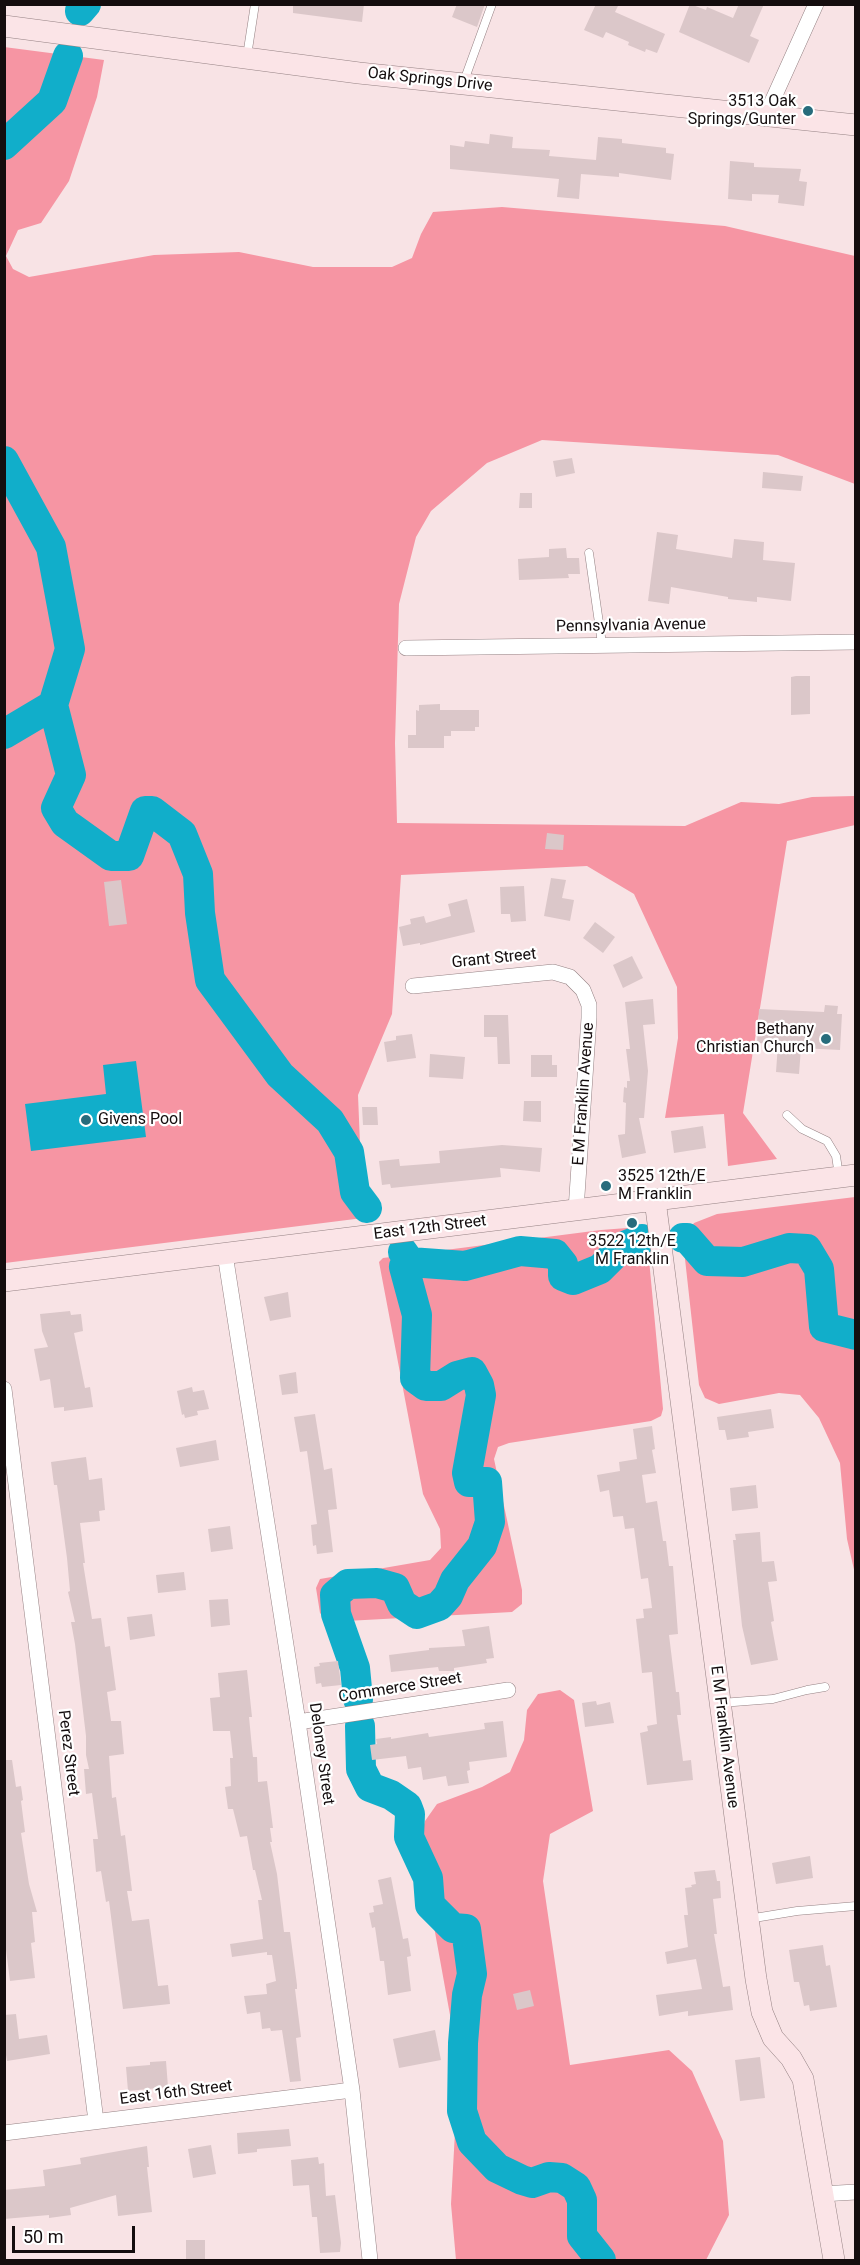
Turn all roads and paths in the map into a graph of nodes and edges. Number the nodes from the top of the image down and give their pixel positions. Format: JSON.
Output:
{"nodes":[{"id":1,"x":255,"y":4,"type":"edge"},
{"id":2,"x":492,"y":4,"type":"edge"},
{"id":3,"x":816,"y":4,"type":"edge"},
{"id":4,"x":4,"y":26,"type":"edge"},
{"id":5,"x":246,"y":58,"type":"junction"},
{"id":6,"x":463,"y":82,"type":"junction"},
{"id":7,"x":766,"y":115,"type":"junction"},
{"id":8,"x":855,"y":125,"type":"edge"},
{"id":9,"x":589,"y":553,"type":"dead end"},
{"id":10,"x":855,"y":642,"type":"edge"},
{"id":11,"x":602,"y":644,"type":"junction"},
{"id":12,"x":406,"y":648,"type":"dead end"},
{"id":13,"x":576,"y":982,"type":"joint"},
{"id":14,"x":413,"y":986,"type":"dead end"},
{"id":15,"x":787,"y":1115,"type":"dead end"},
{"id":16,"x":847,"y":1176,"type":"edge"},
{"id":17,"x":656,"y":1200,"type":"junction"},
{"id":18,"x":576,"y":1210,"type":"junction"},
{"id":19,"x":225,"y":1254,"type":"junction"},
{"id":20,"x":4,"y":1281,"type":"edge"},
{"id":21,"x":4,"y":1389,"type":"edge"},
{"id":22,"x":825,"y":1687,"type":"dead end"},
{"id":23,"x":508,"y":1689,"type":"dead end"},
{"id":24,"x":719,"y":1703,"type":"junction"},
{"id":25,"x":298,"y":1722,"type":"junction"},
{"id":26,"x":855,"y":1906,"type":"edge"},
{"id":27,"x":747,"y":1919,"type":"junction"},
{"id":28,"x":352,"y":2090,"type":"junction"},
{"id":29,"x":96,"y":2121,"type":"junction"},
{"id":30,"x":4,"y":2133,"type":"edge"},
{"id":31,"x":855,"y":2192,"type":"edge"},
{"id":32,"x":821,"y":2194,"type":"junction"},
{"id":33,"x":370,"y":2260,"type":"edge"},
{"id":34,"x":834,"y":2260,"type":"edge"}],
"edges":[{"from":1,"to":5,"type":"lane"},
{"from":2,"to":6,"type":"lane"},
{"from":3,"to":7,"type":"street"},
{"from":4,"to":5,"type":"street","name":"Oak Springs Drive"},
{"from":5,"to":6,"type":"street","name":"Oak Springs Drive"},
{"from":6,"to":7,"type":"street","name":"Oak Springs Drive"},
{"from":7,"to":8,"type":"street","name":"Oak Springs Drive"},
{"from":9,"to":11,"type":"lane"},
{"from":10,"to":11,"type":"street","name":"Pennsylvania Avenue"},
{"from":11,"to":12,"type":"street","name":"Pennsylvania Avenue"},
{"from":13,"to":14,"type":"street","name":"Grant Street"},
{"from":13,"to":18,"type":"street","name":"E M Franklin Avenue"},
{"from":15,"to":16,"type":"lane"},
{"from":16,"to":17,"type":"street","name":"East 12th Street"},
{"from":17,"to":18,"type":"street","name":"East 12th Street"},
{"from":17,"to":24,"type":"street","name":"E M Franklin Avenue"},
{"from":18,"to":19,"type":"street","name":"East 12th Street"},
{"from":19,"to":20,"type":"street","name":"East 12th Street"},
{"from":19,"to":25,"type":"street","name":"Deloney Street"},
{"from":21,"to":29,"type":"street","name":"Perez Street"},
{"from":22,"to":24,"type":"lane"},
{"from":23,"to":25,"type":"street","name":"Commerce Street"},
{"from":24,"to":27,"type":"street","name":"E M Franklin Avenue"},
{"from":25,"to":28,"type":"street","name":"Deloney Street"},
{"from":26,"to":27,"type":"lane"},
{"from":27,"to":32,"type":"street","name":"E M Franklin Avenue"},
{"from":28,"to":29,"type":"street","name":"East 16th Street"},
{"from":28,"to":33,"type":"street","name":"Deloney Street"},
{"from":29,"to":30,"type":"street","name":"East 16th Street"},
{"from":31,"to":32,"type":"street"},
{"from":32,"to":34,"type":"street","name":"E M Franklin Avenue"}]}
